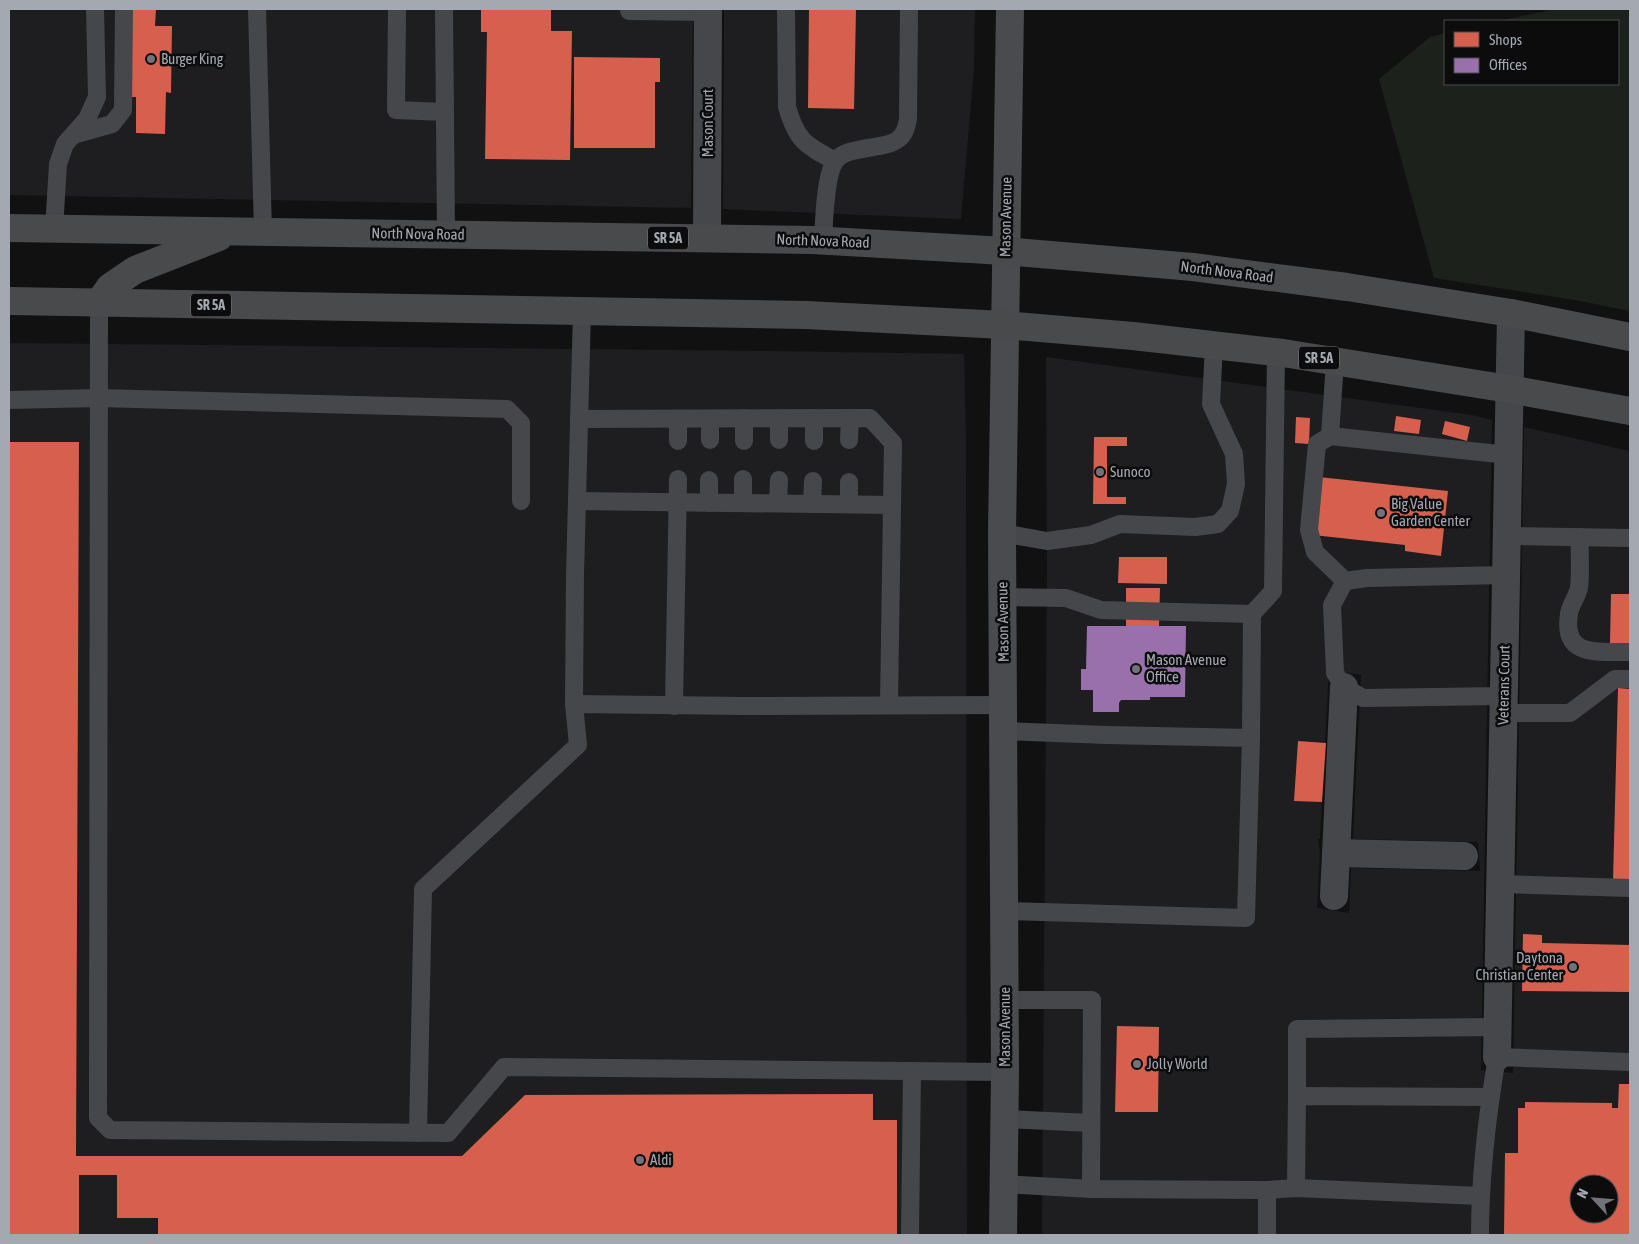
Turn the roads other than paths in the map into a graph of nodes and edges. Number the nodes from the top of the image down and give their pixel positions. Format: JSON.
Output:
{"nodes":[{"id":1,"x":95,"y":9,"type":"edge"},
{"id":2,"x":124,"y":9,"type":"edge"},
{"id":3,"x":258,"y":9,"type":"edge"},
{"id":4,"x":397,"y":9,"type":"edge"},
{"id":5,"x":444,"y":9,"type":"edge"},
{"id":6,"x":629,"y":9,"type":"edge"},
{"id":7,"x":786,"y":9,"type":"edge"},
{"id":8,"x":910,"y":9,"type":"edge"},
{"id":9,"x":1010,"y":9,"type":"edge"},
{"id":10,"x":708,"y":10,"type":"edge"},
{"id":11,"x":445,"y":112,"type":"junction"},
{"id":12,"x":73,"y":135,"type":"junction"},
{"id":13,"x":835,"y":161,"type":"junction"},
{"id":14,"x":9,"y":228,"type":"edge"},
{"id":15,"x":54,"y":229,"type":"junction"},
{"id":16,"x":232,"y":231,"type":"junction"},
{"id":17,"x":263,"y":232,"type":"junction"},
{"id":18,"x":446,"y":234,"type":"junction"},
{"id":19,"x":707,"y":238,"type":"junction"},
{"id":20,"x":823,"y":241,"type":"junction"},
{"id":21,"x":1005,"y":251,"type":"junction"},
{"id":22,"x":9,"y":301,"type":"edge"},
{"id":23,"x":99,"y":302,"type":"junction"},
{"id":24,"x":582,"y":311,"type":"junction"},
{"id":25,"x":1511,"y":313,"type":"junction"},
{"id":26,"x":1004,"y":325,"type":"junction"},
{"id":27,"x":1630,"y":337,"type":"edge"},
{"id":28,"x":1214,"y":345,"type":"junction"},
{"id":29,"x":1276,"y":352,"type":"junction"},
{"id":30,"x":1335,"y":361,"type":"junction"},
{"id":31,"x":1509,"y":389,"type":"junction"},
{"id":32,"x":99,"y":398,"type":"junction"},
{"id":33,"x":9,"y":400,"type":"edge"},
{"id":34,"x":1630,"y":412,"type":"edge"},
{"id":35,"x":744,"y":418,"type":"junction"},
{"id":36,"x":780,"y":418,"type":"junction"},
{"id":37,"x":814,"y":418,"type":"junction"},
{"id":38,"x":850,"y":418,"type":"junction"},
{"id":39,"x":579,"y":419,"type":"junction"},
{"id":40,"x":678,"y":419,"type":"junction"},
{"id":41,"x":710,"y":419,"type":"junction"},
{"id":42,"x":1330,"y":436,"type":"junction"},
{"id":43,"x":710,"y":440,"type":"dead end"},
{"id":44,"x":779,"y":440,"type":"dead end"},
{"id":45,"x":849,"y":440,"type":"dead end"},
{"id":46,"x":678,"y":441,"type":"dead end"},
{"id":47,"x":744,"y":441,"type":"dead end"},
{"id":48,"x":814,"y":441,"type":"dead end"},
{"id":49,"x":1508,"y":455,"type":"junction"},
{"id":50,"x":678,"y":479,"type":"dead end"},
{"id":51,"x":743,"y":479,"type":"dead end"},
{"id":52,"x":710,"y":480,"type":"dead end"},
{"id":53,"x":779,"y":480,"type":"dead end"},
{"id":54,"x":813,"y":481,"type":"dead end"},
{"id":55,"x":849,"y":482,"type":"dead end"},
{"id":56,"x":521,"y":501,"type":"dead end"},
{"id":57,"x":577,"y":502,"type":"junction"},
{"id":58,"x":678,"y":502,"type":"junction"},
{"id":59,"x":709,"y":502,"type":"junction"},
{"id":60,"x":743,"y":503,"type":"junction"},
{"id":61,"x":778,"y":504,"type":"junction"},
{"id":62,"x":812,"y":504,"type":"junction"},
{"id":63,"x":849,"y":504,"type":"junction"},
{"id":64,"x":892,"y":505,"type":"junction"},
{"id":65,"x":1002,"y":534,"type":"junction"},
{"id":66,"x":1506,"y":536,"type":"junction"},
{"id":67,"x":1580,"y":537,"type":"junction"},
{"id":68,"x":1630,"y":538,"type":"edge"},
{"id":69,"x":1506,"y":575,"type":"junction"},
{"id":70,"x":1346,"y":581,"type":"junction"},
{"id":71,"x":1002,"y":597,"type":"junction"},
{"id":72,"x":1252,"y":614,"type":"junction"},
{"id":73,"x":1630,"y":652,"type":"edge"},
{"id":74,"x":1630,"y":679,"type":"edge"},
{"id":75,"x":1344,"y":687,"type":"junction"},
{"id":76,"x":574,"y":704,"type":"junction"},
{"id":77,"x":1003,"y":704,"type":"junction"},
{"id":78,"x":1503,"y":704,"type":"junction"},
{"id":79,"x":889,"y":705,"type":"junction"},
{"id":80,"x":674,"y":706,"type":"junction"},
{"id":81,"x":1003,"y":731,"type":"junction"},
{"id":82,"x":1251,"y":738,"type":"junction"},
{"id":83,"x":1336,"y":853,"type":"junction"},
{"id":84,"x":1464,"y":856,"type":"dead end"},
{"id":85,"x":1500,"y":884,"type":"junction"},
{"id":86,"x":1630,"y":888,"type":"edge"},
{"id":87,"x":1334,"y":896,"type":"dead end"},
{"id":88,"x":1004,"y":911,"type":"junction"},
{"id":89,"x":1005,"y":1000,"type":"junction"},
{"id":90,"x":1498,"y":1026,"type":"junction"},
{"id":91,"x":1497,"y":1057,"type":"junction"},
{"id":92,"x":1630,"y":1062,"type":"edge"},
{"id":93,"x":912,"y":1071,"type":"junction"},
{"id":94,"x":1005,"y":1072,"type":"junction"},
{"id":95,"x":1297,"y":1096,"type":"junction"},
{"id":96,"x":1490,"y":1097,"type":"junction"},
{"id":97,"x":1004,"y":1119,"type":"junction"},
{"id":98,"x":1091,"y":1124,"type":"junction"},
{"id":99,"x":418,"y":1133,"type":"junction"},
{"id":100,"x":1004,"y":1184,"type":"junction"},
{"id":101,"x":1296,"y":1188,"type":"junction"},
{"id":102,"x":1091,"y":1189,"type":"junction"},
{"id":103,"x":1267,"y":1190,"type":"junction"},
{"id":104,"x":1480,"y":1196,"type":"junction"},
{"id":105,"x":910,"y":1235,"type":"edge"},
{"id":106,"x":1003,"y":1235,"type":"edge"},
{"id":107,"x":1267,"y":1235,"type":"edge"},
{"id":108,"x":1480,"y":1235,"type":"edge"}],
"edges":[{"from":1,"to":12,"type":"lane"},
{"from":2,"to":12,"type":"lane"},
{"from":3,"to":17,"type":"lane"},
{"from":4,"to":11,"type":"lane"},
{"from":5,"to":11,"type":"lane"},
{"from":6,"to":10,"type":"lane"},
{"from":7,"to":13,"type":"lane"},
{"from":8,"to":13,"type":"lane"},
{"from":9,"to":21,"type":"main road","name":"Mason Avenue"},
{"from":10,"to":19,"type":"street","name":"Mason Court"},
{"from":11,"to":18,"type":"lane"},
{"from":12,"to":15,"type":"lane"},
{"from":13,"to":20,"type":"lane"},
{"from":14,"to":15,"type":"main road","name":"North Nova Road","number":"SR 5A"},
{"from":15,"to":16,"type":"main road","name":"North Nova Road","number":"SR 5A"},
{"from":16,"to":17,"type":"main road","name":"North Nova Road","number":"SR 5A"},
{"from":16,"to":23,"type":"main road"},
{"from":17,"to":18,"type":"main road","name":"North Nova Road","number":"SR 5A"},
{"from":18,"to":19,"type":"main road","name":"North Nova Road","number":"SR 5A"},
{"from":19,"to":20,"type":"main road","name":"North Nova Road","number":"SR 5A"},
{"from":20,"to":21,"type":"main road","name":"North Nova Road","number":"SR 5A"},
{"from":21,"to":25,"type":"main road","name":"North Nova Road","number":"SR 5A"},
{"from":21,"to":26,"type":"main road","name":"Mason Avenue"},
{"from":22,"to":23,"type":"main road","number":"SR 5A"},
{"from":23,"to":24,"type":"main road","number":"SR 5A"},
{"from":23,"to":32,"type":"lane"},
{"from":24,"to":26,"type":"main road","number":"SR 5A"},
{"from":24,"to":39,"type":"lane"},
{"from":25,"to":27,"type":"main road","name":"North Nova Road","number":"SR 5A"},
{"from":25,"to":31,"type":"street","name":"Veterans Court"},
{"from":26,"to":28,"type":"main road","number":"SR 5A"},
{"from":26,"to":65,"type":"main road","name":"Mason Avenue"},
{"from":28,"to":29,"type":"main road","number":"SR 5A"},
{"from":28,"to":65,"type":"lane"},
{"from":29,"to":30,"type":"main road","number":"SR 5A"},
{"from":29,"to":72,"type":"lane"},
{"from":30,"to":31,"type":"main road","number":"SR 5A"},
{"from":30,"to":42,"type":"lane"},
{"from":31,"to":34,"type":"main road","number":"SR 5A"},
{"from":31,"to":49,"type":"street","name":"Veterans Court"},
{"from":32,"to":33,"type":"lane"},
{"from":32,"to":56,"type":"lane"},
{"from":32,"to":99,"type":"lane"},
{"from":35,"to":36,"type":"lane"},
{"from":35,"to":41,"type":"lane"},
{"from":35,"to":47,"type":"lane"},
{"from":36,"to":37,"type":"lane"},
{"from":36,"to":44,"type":"lane"},
{"from":37,"to":38,"type":"lane"},
{"from":37,"to":48,"type":"lane"},
{"from":38,"to":45,"type":"lane"},
{"from":38,"to":64,"type":"lane"},
{"from":39,"to":40,"type":"lane"},
{"from":39,"to":57,"type":"lane"},
{"from":40,"to":41,"type":"lane"},
{"from":40,"to":46,"type":"lane"},
{"from":41,"to":43,"type":"lane"},
{"from":42,"to":49,"type":"lane"},
{"from":42,"to":70,"type":"lane"},
{"from":49,"to":66,"type":"street","name":"Veterans Court"},
{"from":50,"to":58,"type":"lane"},
{"from":51,"to":60,"type":"lane"},
{"from":52,"to":59,"type":"lane"},
{"from":53,"to":61,"type":"lane"},
{"from":54,"to":62,"type":"lane"},
{"from":55,"to":63,"type":"lane"},
{"from":57,"to":58,"type":"lane"},
{"from":57,"to":76,"type":"lane"},
{"from":58,"to":59,"type":"lane"},
{"from":58,"to":80,"type":"lane"},
{"from":59,"to":60,"type":"lane"},
{"from":60,"to":61,"type":"lane"},
{"from":61,"to":62,"type":"lane"},
{"from":62,"to":63,"type":"lane"},
{"from":63,"to":64,"type":"lane"},
{"from":64,"to":79,"type":"lane"},
{"from":65,"to":71,"type":"main road","name":"Mason Avenue"},
{"from":66,"to":67,"type":"lane"},
{"from":66,"to":69,"type":"street","name":"Veterans Court"},
{"from":67,"to":68,"type":"lane"},
{"from":67,"to":73,"type":"lane"},
{"from":69,"to":70,"type":"lane"},
{"from":69,"to":78,"type":"street","name":"Veterans Court"},
{"from":70,"to":75,"type":"lane"},
{"from":71,"to":72,"type":"lane"},
{"from":71,"to":77,"type":"main road","name":"Mason Avenue"},
{"from":72,"to":82,"type":"lane"},
{"from":74,"to":78,"type":"lane"},
{"from":75,"to":78,"type":"lane"},
{"from":75,"to":83,"type":"street"},
{"from":76,"to":80,"type":"lane"},
{"from":76,"to":99,"type":"lane"},
{"from":77,"to":79,"type":"lane"},
{"from":77,"to":81,"type":"main road","name":"Mason Avenue"},
{"from":78,"to":85,"type":"street","name":"Veterans Court"},
{"from":79,"to":80,"type":"lane"},
{"from":81,"to":82,"type":"lane"},
{"from":81,"to":88,"type":"main road","name":"Mason Avenue"},
{"from":82,"to":88,"type":"lane"},
{"from":83,"to":84,"type":"street"},
{"from":83,"to":87,"type":"street"},
{"from":85,"to":86,"type":"lane"},
{"from":85,"to":90,"type":"street","name":"Veterans Court"},
{"from":88,"to":89,"type":"main road","name":"Mason Avenue"},
{"from":89,"to":94,"type":"main road","name":"Mason Avenue"},
{"from":89,"to":98,"type":"lane"},
{"from":90,"to":91,"type":"street","name":"Veterans Court"},
{"from":90,"to":95,"type":"lane"},
{"from":91,"to":92,"type":"lane"},
{"from":91,"to":96,"type":"lane"},
{"from":93,"to":94,"type":"lane"},
{"from":93,"to":99,"type":"lane"},
{"from":93,"to":105,"type":"lane"},
{"from":94,"to":97,"type":"main road","name":"Mason Avenue"},
{"from":95,"to":96,"type":"lane"},
{"from":95,"to":101,"type":"lane"},
{"from":96,"to":104,"type":"lane"},
{"from":97,"to":98,"type":"lane"},
{"from":97,"to":100,"type":"main road","name":"Mason Avenue"},
{"from":98,"to":102,"type":"lane"},
{"from":100,"to":102,"type":"lane"},
{"from":100,"to":106,"type":"main road","name":"Mason Avenue"},
{"from":101,"to":103,"type":"lane"},
{"from":101,"to":104,"type":"lane"},
{"from":102,"to":103,"type":"lane"},
{"from":103,"to":107,"type":"lane"},
{"from":104,"to":108,"type":"lane"}]}
